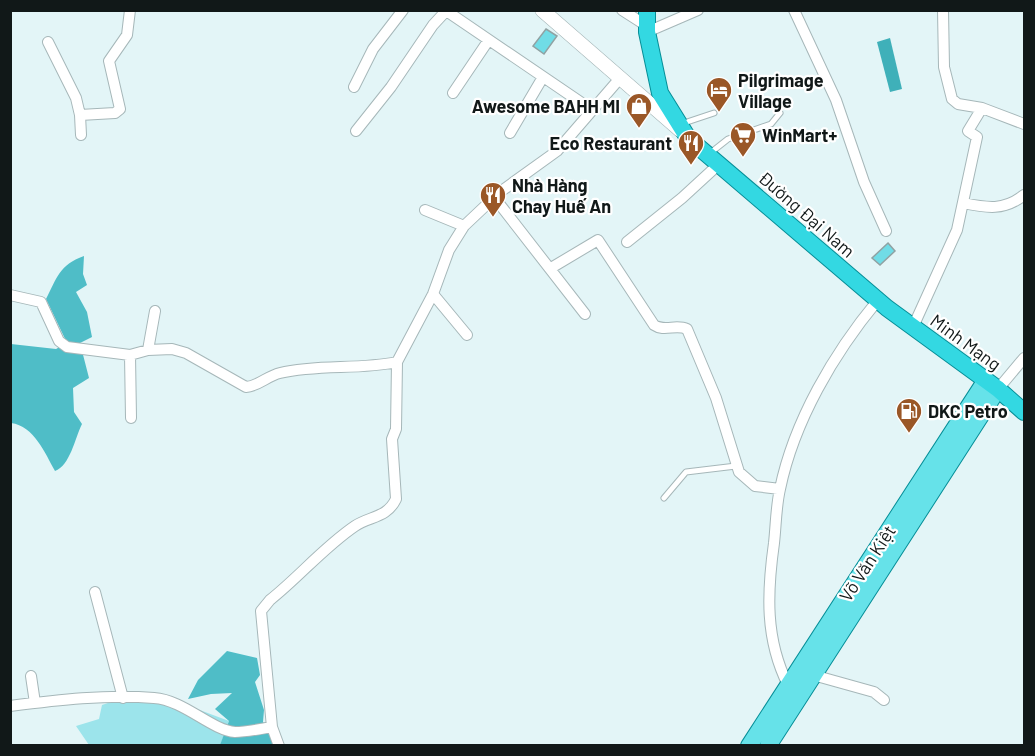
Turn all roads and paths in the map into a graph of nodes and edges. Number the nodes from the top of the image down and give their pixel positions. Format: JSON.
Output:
{"nodes":[{"id":1,"x":130,"y":10,"type":"edge"},
{"id":2,"x":403,"y":10,"type":"edge"},
{"id":3,"x":542,"y":10,"type":"edge"},
{"id":4,"x":622,"y":10,"type":"edge"},
{"id":5,"x":698,"y":10,"type":"edge"},
{"id":6,"x":794,"y":10,"type":"edge"},
{"id":7,"x":943,"y":10,"type":"edge"},
{"id":8,"x":446,"y":11,"type":"edge"},
{"id":9,"x":647,"y":23,"type":"edge"},
{"id":10,"x":488,"y":41,"type":"junction"},
{"id":11,"x":48,"y":42,"type":"dead end"},
{"id":12,"x":543,"y":76,"type":"junction"},
{"id":13,"x":621,"y":77,"type":"junction"},
{"id":14,"x":354,"y":87,"type":"dead end"},
{"id":15,"x":453,"y":93,"type":"dead end"},
{"id":16,"x":982,"y":108,"type":"junction"},
{"id":17,"x":592,"y":110,"type":"junction"},
{"id":18,"x":714,"y":113,"type":"dead end"},
{"id":19,"x":780,"y":113,"type":"dead end"},
{"id":20,"x":81,"y":115,"type":"junction"},
{"id":21,"x":1024,"y":124,"type":"edge"},
{"id":22,"x":356,"y":131,"type":"dead end"},
{"id":23,"x":684,"y":131,"type":"junction"},
{"id":24,"x":510,"y":133,"type":"dead end"},
{"id":25,"x":81,"y":135,"type":"dead end"},
{"id":26,"x":713,"y":159,"type":"junction"},
{"id":27,"x":1024,"y":195,"type":"edge"},
{"id":28,"x":494,"y":197,"type":"junction"},
{"id":29,"x":963,"y":202,"type":"junction"},
{"id":30,"x":425,"y":210,"type":"dead end"},
{"id":31,"x":464,"y":226,"type":"junction"},
{"id":32,"x":886,"y":231,"type":"dead end"},
{"id":33,"x":627,"y":242,"type":"dead end"},
{"id":34,"x":551,"y":268,"type":"junction"},
{"id":35,"x":433,"y":294,"type":"junction"},
{"id":36,"x":10,"y":295,"type":"edge"},
{"id":37,"x":878,"y":300,"type":"junction"},
{"id":38,"x":155,"y":312,"type":"dead end"},
{"id":39,"x":585,"y":314,"type":"dead end"},
{"id":40,"x":913,"y":327,"type":"junction"},
{"id":41,"x":467,"y":335,"type":"dead end"},
{"id":42,"x":148,"y":350,"type":"junction"},
{"id":43,"x":129,"y":355,"type":"junction"},
{"id":44,"x":1024,"y":358,"type":"edge"},
{"id":45,"x":397,"y":362,"type":"junction"},
{"id":46,"x":992,"y":385,"type":"junction"},
{"id":47,"x":1024,"y":412,"type":"edge"},
{"id":48,"x":131,"y":418,"type":"dead end"},
{"id":49,"x":736,"y":466,"type":"junction"},
{"id":50,"x":780,"y":489,"type":"junction"},
{"id":51,"x":664,"y":498,"type":"dead end"},
{"id":52,"x":95,"y":592,"type":"dead end"},
{"id":53,"x":846,"y":609,"type":"junction"},
{"id":54,"x":813,"y":675,"type":"junction"},
{"id":55,"x":31,"y":676,"type":"dead end"},
{"id":56,"x":788,"y":685,"type":"junction"},
{"id":57,"x":123,"y":698,"type":"junction"},
{"id":58,"x":884,"y":700,"type":"dead end"},
{"id":59,"x":35,"y":703,"type":"junction"},
{"id":60,"x":10,"y":706,"type":"edge"},
{"id":61,"x":272,"y":727,"type":"junction"},
{"id":62,"x":279,"y":746,"type":"edge"},
{"id":63,"x":749,"y":746,"type":"edge"},
{"id":64,"x":768,"y":746,"type":"edge"}],
"edges":[{"from":1,"to":20,"type":"street"},
{"from":2,"to":14,"type":"street"},
{"from":3,"to":13,"type":"street","name":"Đường Đại Nam"},
{"from":4,"to":9,"type":"street"},
{"from":5,"to":9,"type":"street"},
{"from":6,"to":32,"type":"street"},
{"from":7,"to":16,"type":"street"},
{"from":8,"to":10,"type":"street"},
{"from":8,"to":22,"type":"street"},
{"from":9,"to":23,"type":"highway"},
{"from":10,"to":12,"type":"street"},
{"from":10,"to":15,"type":"street"},
{"from":11,"to":20,"type":"street"},
{"from":12,"to":17,"type":"street"},
{"from":12,"to":24,"type":"street"},
{"from":13,"to":17,"type":"street"},
{"from":13,"to":23,"type":"street","name":"Đường Đại Nam"},
{"from":16,"to":21,"type":"street"},
{"from":16,"to":29,"type":"street"},
{"from":17,"to":28,"type":"street"},
{"from":18,"to":23,"type":"lane"},
{"from":19,"to":26,"type":"lane"},
{"from":20,"to":25,"type":"street"},
{"from":23,"to":26,"type":"highway","name":"Đường Đại Nam"},
{"from":26,"to":33,"type":"street"},
{"from":26,"to":37,"type":"highway","name":"Đường Đại Nam"},
{"from":27,"to":29,"type":"street"},
{"from":28,"to":31,"type":"street"},
{"from":28,"to":34,"type":"street"},
{"from":29,"to":40,"type":"street"},
{"from":30,"to":31,"type":"street"},
{"from":31,"to":35,"type":"street"},
{"from":34,"to":39,"type":"street"},
{"from":34,"to":49,"type":"street"},
{"from":35,"to":41,"type":"street"},
{"from":35,"to":45,"type":"street"},
{"from":36,"to":43,"type":"street"},
{"from":37,"to":40,"type":"highway","name":"Đường Đại Nam"},
{"from":37,"to":50,"type":"street"},
{"from":38,"to":42,"type":"street"},
{"from":40,"to":46,"type":"highway","name":"Minh Mạng"},
{"from":42,"to":43,"type":"street"},
{"from":42,"to":45,"type":"street"},
{"from":43,"to":48,"type":"street"},
{"from":44,"to":46,"type":"street"},
{"from":45,"to":61,"type":"street"},
{"from":46,"to":47,"type":"highway","name":"Minh Mạng"},
{"from":46,"to":53,"type":"main road","name":"Võ Văn Kiệt"},
{"from":49,"to":50,"type":"street"},
{"from":49,"to":51,"type":"lane"},
{"from":50,"to":56,"type":"street"},
{"from":52,"to":57,"type":"street"},
{"from":53,"to":54,"type":"main road","name":"Võ Văn Kiệt"},
{"from":53,"to":56,"type":"main road","name":"Võ Văn Kiệt"},
{"from":54,"to":58,"type":"street"},
{"from":54,"to":64,"type":"main road","name":"Võ Văn Kiệt"},
{"from":55,"to":59,"type":"street"},
{"from":56,"to":63,"type":"main road","name":"Võ Văn Kiệt"},
{"from":57,"to":59,"type":"street"},
{"from":57,"to":61,"type":"street"},
{"from":59,"to":60,"type":"street"},
{"from":61,"to":62,"type":"street"}]}
